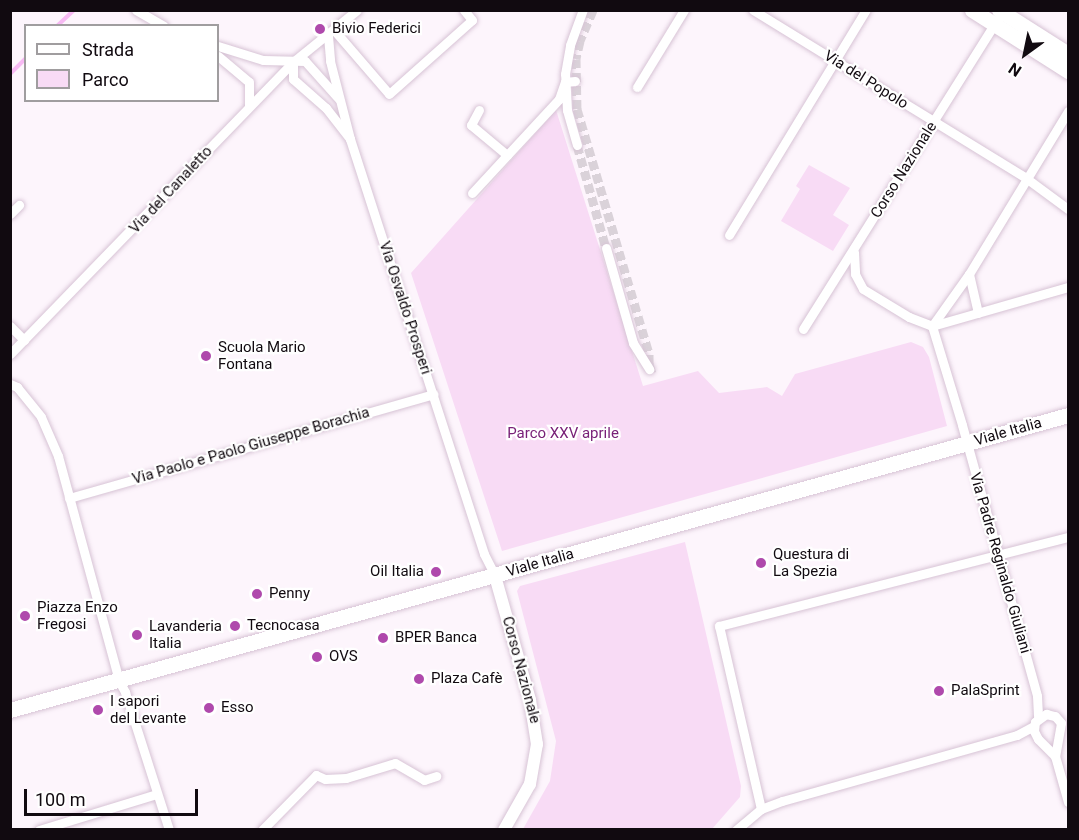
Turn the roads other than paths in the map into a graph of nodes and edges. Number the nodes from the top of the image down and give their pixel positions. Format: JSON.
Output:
{"nodes":[{"id":1,"x":136,"y":10,"type":"edge"},
{"id":2,"x":357,"y":10,"type":"edge"},
{"id":3,"x":464,"y":10,"type":"edge"},
{"id":4,"x":583,"y":10,"type":"edge"},
{"id":5,"x":684,"y":10,"type":"edge"},
{"id":6,"x":753,"y":10,"type":"edge"},
{"id":7,"x":866,"y":10,"type":"edge"},
{"id":8,"x":972,"y":10,"type":"edge"},
{"id":9,"x":1000,"y":14,"type":"edge"},
{"id":10,"x":160,"y":24,"type":"edge"},
{"id":11,"x":331,"y":33,"type":"junction"},
{"id":12,"x":219,"y":46,"type":"edge"},
{"id":13,"x":1068,"y":54,"type":"edge"},
{"id":14,"x":219,"y":57,"type":"edge"},
{"id":15,"x":835,"y":61,"type":"junction"},
{"id":16,"x":293,"y":62,"type":"junction"},
{"id":17,"x":1068,"y":71,"type":"edge"},
{"id":18,"x":575,"y":81,"type":"dead end"},
{"id":19,"x":565,"y":82,"type":"junction"},
{"id":20,"x":637,"y":87,"type":"dead end"},
{"id":21,"x":342,"y":103,"type":"junction"},
{"id":22,"x":249,"y":105,"type":"junction"},
{"id":23,"x":479,"y":111,"type":"dead end"},
{"id":24,"x":1068,"y":111,"type":"edge"},
{"id":25,"x":935,"y":122,"type":"junction"},
{"id":26,"x":350,"y":139,"type":"junction"},
{"id":27,"x":577,"y":145,"type":"tunnel mouth"},
{"id":28,"x":507,"y":155,"type":"junction"},
{"id":29,"x":1026,"y":178,"type":"junction"},
{"id":30,"x":472,"y":193,"type":"dead end"},
{"id":31,"x":19,"y":205,"type":"dead end"},
{"id":32,"x":1068,"y":209,"type":"edge"},
{"id":33,"x":10,"y":214,"type":"edge"},
{"id":34,"x":729,"y":235,"type":"dead end"},
{"id":35,"x":606,"y":248,"type":"tunnel mouth"},
{"id":36,"x":854,"y":251,"type":"junction"},
{"id":37,"x":969,"y":274,"type":"junction"},
{"id":38,"x":1068,"y":287,"type":"edge"},
{"id":39,"x":978,"y":313,"type":"junction"},
{"id":40,"x":10,"y":326,"type":"edge"},
{"id":41,"x":932,"y":326,"type":"junction"},
{"id":42,"x":803,"y":328,"type":"dead end"},
{"id":43,"x":24,"y":340,"type":"junction"},
{"id":44,"x":10,"y":354,"type":"edge"},
{"id":45,"x":649,"y":369,"type":"dead end"},
{"id":46,"x":10,"y":384,"type":"edge"},
{"id":47,"x":433,"y":394,"type":"junction"},
{"id":48,"x":1068,"y":415,"type":"edge"},
{"id":49,"x":967,"y":443,"type":"junction"},
{"id":50,"x":69,"y":498,"type":"junction"},
{"id":51,"x":1068,"y":537,"type":"edge"},
{"id":52,"x":997,"y":556,"type":"junction"},
{"id":53,"x":495,"y":576,"type":"junction"},
{"id":54,"x":119,"y":681,"type":"junction"},
{"id":55,"x":1037,"y":696,"type":"junction"},
{"id":56,"x":10,"y":710,"type":"edge"},
{"id":57,"x":1059,"y":718,"type":"edge"},
{"id":58,"x":1036,"y":722,"type":"junction"},
{"id":59,"x":1063,"y":732,"type":"edge"},
{"id":60,"x":1017,"y":735,"type":"junction"},
{"id":61,"x":1041,"y":740,"type":"junction"},
{"id":62,"x":1055,"y":756,"type":"junction"},
{"id":63,"x":436,"y":776,"type":"dead end"},
{"id":64,"x":157,"y":794,"type":"junction"},
{"id":65,"x":1068,"y":802,"type":"edge"},
{"id":66,"x":761,"y":809,"type":"junction"},
{"id":67,"x":52,"y":828,"type":"edge"},
{"id":68,"x":39,"y":830,"type":"edge"},
{"id":69,"x":170,"y":830,"type":"edge"},
{"id":70,"x":262,"y":830,"type":"edge"},
{"id":71,"x":504,"y":830,"type":"edge"},
{"id":72,"x":736,"y":830,"type":"edge"}],
"edges":[{"from":1,"to":10,"type":"street"},
{"from":2,"to":11,"type":"street","name":"Via del Canaletto"},
{"from":3,"to":11,"type":"street"},
{"from":4,"to":19,"type":"street"},
{"from":5,"to":20,"type":"street"},
{"from":6,"to":15,"type":"street","name":"Via del Popolo"},
{"from":7,"to":15,"type":"street"},
{"from":8,"to":9,"type":"main road"},
{"from":9,"to":13,"type":"main road"},
{"from":9,"to":17,"type":"main road"},
{"from":9,"to":25,"type":"street","name":"Corso Nazionale"},
{"from":11,"to":16,"type":"street","name":"Via del Canaletto"},
{"from":11,"to":21,"type":"street"},
{"from":12,"to":16,"type":"street"},
{"from":14,"to":22,"type":"street"},
{"from":15,"to":25,"type":"street","name":"Via del Popolo"},
{"from":15,"to":34,"type":"street"},
{"from":16,"to":21,"type":"street","name":"Via Osvaldo Prosperi"},
{"from":16,"to":22,"type":"street","name":"Via del Canaletto"},
{"from":16,"to":26,"type":"street"},
{"from":18,"to":19,"type":"street"},
{"from":19,"to":27,"type":"street"},
{"from":19,"to":28,"type":"street"},
{"from":21,"to":26,"type":"street","name":"Via Osvaldo Prosperi"},
{"from":22,"to":43,"type":"street","name":"Via del Canaletto"},
{"from":23,"to":28,"type":"street"},
{"from":24,"to":29,"type":"street"},
{"from":25,"to":29,"type":"street","name":"Via del Popolo"},
{"from":25,"to":36,"type":"street","name":"Corso Nazionale"},
{"from":26,"to":47,"type":"street","name":"Via Osvaldo Prosperi"},
{"from":28,"to":30,"type":"street"},
{"from":29,"to":32,"type":"street","name":"Via del Popolo"},
{"from":29,"to":37,"type":"street"},
{"from":31,"to":33,"type":"street"},
{"from":35,"to":45,"type":"street"},
{"from":36,"to":41,"type":"street"},
{"from":36,"to":42,"type":"street","name":"Corso Nazionale"},
{"from":37,"to":39,"type":"street"},
{"from":37,"to":41,"type":"street"},
{"from":38,"to":39,"type":"street"},
{"from":39,"to":41,"type":"street"},
{"from":40,"to":43,"type":"street"},
{"from":41,"to":49,"type":"street","name":"Via Padre Reginaldo Giuliani"},
{"from":43,"to":44,"type":"street","name":"Via del Canaletto"},
{"from":46,"to":50,"type":"street"},
{"from":47,"to":50,"type":"street","name":"Via Paolo e Paolo Giuseppe Borachia"},
{"from":47,"to":53,"type":"street","name":"Via Osvaldo Prosperi"},
{"from":48,"to":49,"type":"main road","name":"Viale Italia"},
{"from":49,"to":52,"type":"street","name":"Via Padre Reginaldo Giuliani"},
{"from":49,"to":53,"type":"main road","name":"Viale Italia"},
{"from":50,"to":54,"type":"street"},
{"from":51,"to":52,"type":"street"},
{"from":52,"to":55,"type":"street","name":"Via Padre Reginaldo Giuliani"},
{"from":52,"to":66,"type":"street"},
{"from":53,"to":54,"type":"main road","name":"Viale Italia"},
{"from":53,"to":71,"type":"street","name":"Corso Nazionale"},
{"from":54,"to":56,"type":"main road","name":"Viale Italia"},
{"from":54,"to":64,"type":"street"},
{"from":55,"to":57,"type":"street","name":"Via Padre Reginaldo Giuliani"},
{"from":55,"to":58,"type":"street","name":"Via Padre Reginaldo Giuliani"},
{"from":57,"to":58,"type":"street"},
{"from":57,"to":59,"type":"street"},
{"from":58,"to":60,"type":"street"},
{"from":58,"to":61,"type":"street","name":"Via Padre Reginaldo Giuliani"},
{"from":59,"to":61,"type":"street"},
{"from":59,"to":62,"type":"street"},
{"from":60,"to":61,"type":"street"},
{"from":60,"to":66,"type":"street"},
{"from":61,"to":62,"type":"street"},
{"from":62,"to":65,"type":"street"},
{"from":63,"to":70,"type":"street"},
{"from":64,"to":67,"type":"street"},
{"from":64,"to":69,"type":"street"},
{"from":66,"to":72,"type":"street"},
{"from":67,"to":68,"type":"street"}]}
